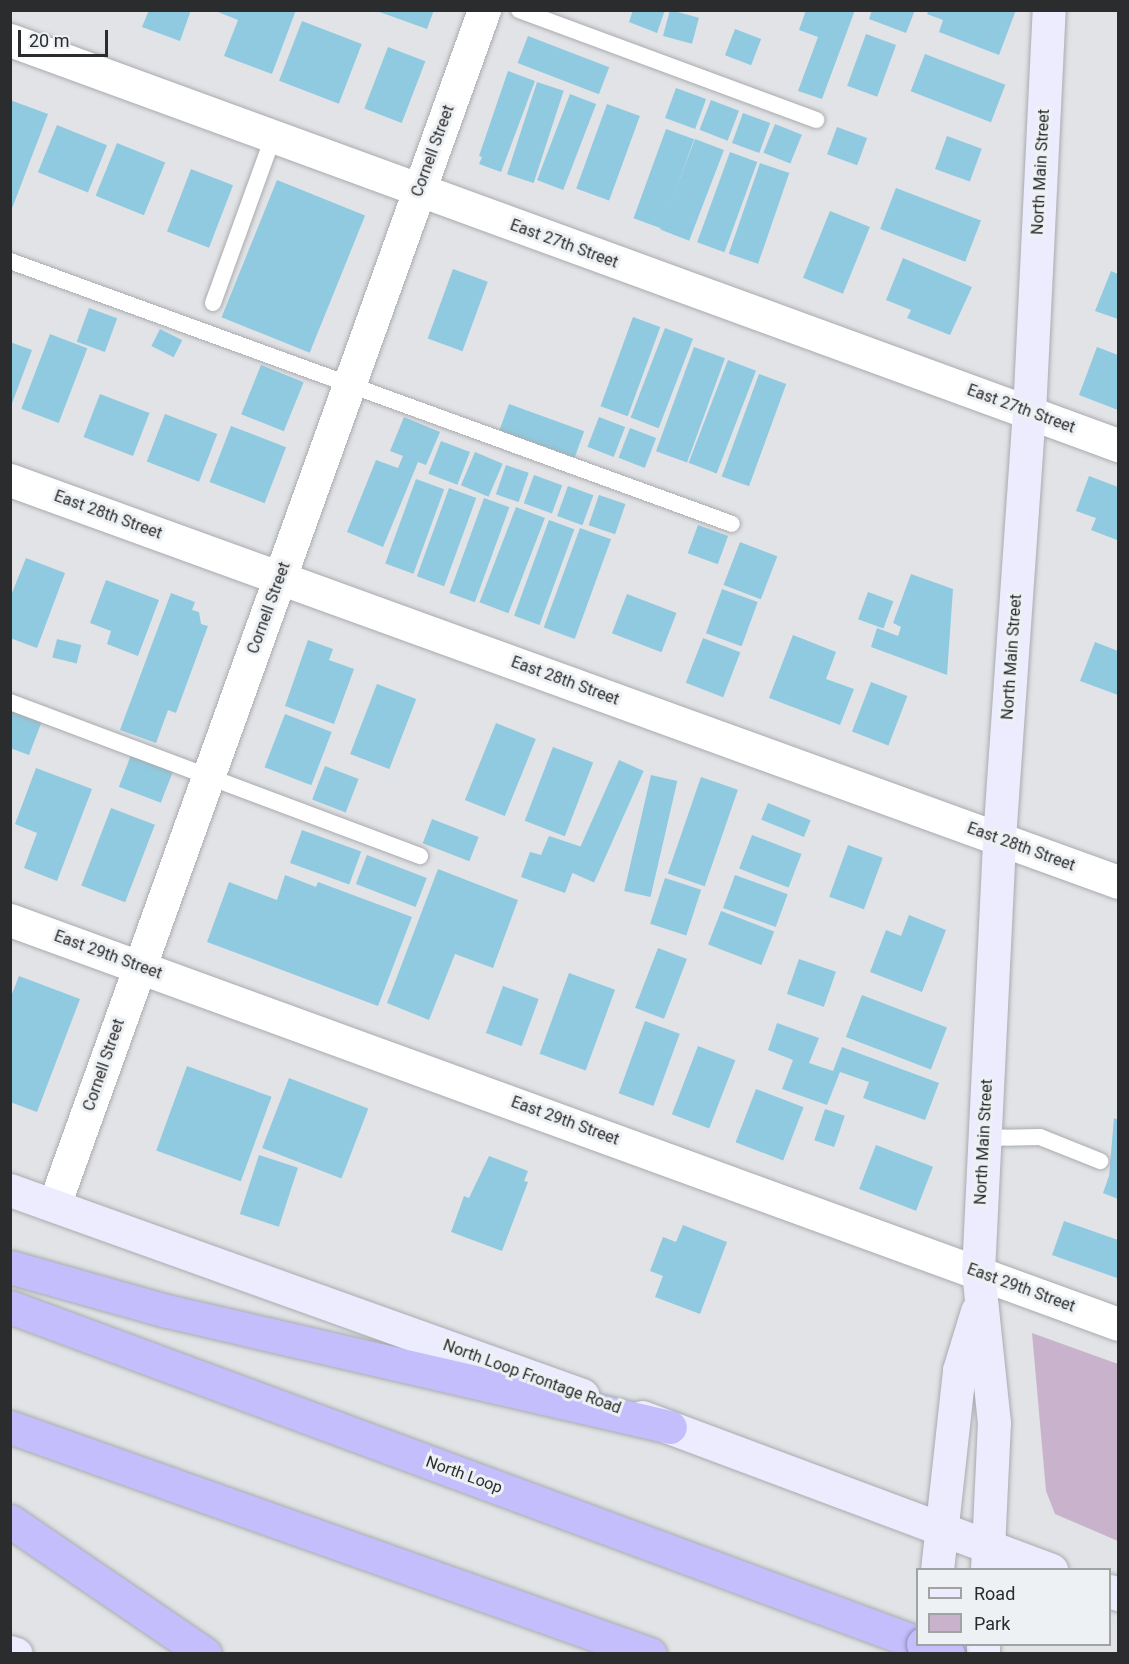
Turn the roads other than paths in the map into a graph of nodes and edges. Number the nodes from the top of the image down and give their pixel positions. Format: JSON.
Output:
{"nodes":[{"id":1,"x":484,"y":10,"type":"edge"},
{"id":2,"x":519,"y":10,"type":"edge"},
{"id":3,"x":1049,"y":10,"type":"edge"},
{"id":4,"x":10,"y":40,"type":"edge"},
{"id":5,"x":816,"y":120,"type":"dead end"},
{"id":6,"x":273,"y":137,"type":"junction"},
{"id":7,"x":419,"y":192,"type":"junction"},
{"id":8,"x":10,"y":261,"type":"edge"},
{"id":9,"x":213,"y":303,"type":"dead end"},
{"id":10,"x":349,"y":385,"type":"junction"},
{"id":11,"x":1029,"y":413,"type":"junction"},
{"id":12,"x":1119,"y":445,"type":"edge"},
{"id":13,"x":10,"y":480,"type":"edge"},
{"id":14,"x":732,"y":524,"type":"dead end"},
{"id":15,"x":280,"y":578,"type":"junction"},
{"id":16,"x":10,"y":702,"type":"edge"},
{"id":17,"x":208,"y":777,"type":"junction"},
{"id":18,"x":999,"y":839,"type":"junction"},
{"id":19,"x":420,"y":856,"type":"dead end"},
{"id":20,"x":1119,"y":882,"type":"edge"},
{"id":21,"x":10,"y":920,"type":"edge"},
{"id":22,"x":139,"y":966,"type":"junction"},
{"id":23,"x":984,"y":1138,"type":"junction"},
{"id":24,"x":1100,"y":1161,"type":"dead end"},
{"id":25,"x":10,"y":1190,"type":"edge"},
{"id":26,"x":54,"y":1205,"type":"junction"},
{"id":27,"x":10,"y":1267,"type":"edge"},
{"id":28,"x":979,"y":1288,"type":"junction"},
{"id":29,"x":10,"y":1307,"type":"edge"},
{"id":30,"x":1119,"y":1324,"type":"edge"},
{"id":31,"x":10,"y":1427,"type":"edge"},
{"id":32,"x":670,"y":1427,"type":"junction"},
{"id":33,"x":10,"y":1521,"type":"edge"},
{"id":34,"x":940,"y":1528,"type":"junction"},
{"id":35,"x":987,"y":1558,"type":"edge"},
{"id":36,"x":938,"y":1568,"type":"edge"},
{"id":37,"x":1045,"y":1568,"type":"edge"},
{"id":38,"x":916,"y":1641,"type":"edge"},
{"id":39,"x":929,"y":1646,"type":"edge"},
{"id":40,"x":10,"y":1652,"type":"edge"},
{"id":41,"x":16,"y":1653,"type":"edge"},
{"id":42,"x":205,"y":1653,"type":"edge"},
{"id":43,"x":650,"y":1653,"type":"edge"},
{"id":44,"x":948,"y":1653,"type":"edge"}],
"edges":[{"from":1,"to":7,"type":"street","name":"Cornell Street"},
{"from":2,"to":5,"type":"lane"},
{"from":3,"to":11,"type":"main road","name":"North Main Street"},
{"from":4,"to":6,"type":"street","name":"East 27th Street"},
{"from":6,"to":7,"type":"street","name":"East 27th Street"},
{"from":6,"to":9,"type":"lane"},
{"from":7,"to":10,"type":"street","name":"Cornell Street"},
{"from":7,"to":11,"type":"street","name":"East 27th Street"},
{"from":8,"to":10,"type":"lane"},
{"from":10,"to":14,"type":"lane"},
{"from":10,"to":15,"type":"street","name":"Cornell Street"},
{"from":11,"to":12,"type":"street","name":"East 27th Street"},
{"from":11,"to":18,"type":"main road","name":"North Main Street"},
{"from":13,"to":15,"type":"street","name":"East 28th Street"},
{"from":15,"to":17,"type":"street","name":"Cornell Street"},
{"from":15,"to":18,"type":"street","name":"East 28th Street"},
{"from":16,"to":17,"type":"lane"},
{"from":17,"to":19,"type":"lane"},
{"from":17,"to":22,"type":"street","name":"Cornell Street"},
{"from":18,"to":20,"type":"street","name":"East 28th Street"},
{"from":18,"to":23,"type":"main road","name":"North Main Street"},
{"from":21,"to":22,"type":"street","name":"East 29th Street"},
{"from":22,"to":26,"type":"street","name":"Cornell Street"},
{"from":22,"to":28,"type":"street","name":"East 29th Street"},
{"from":23,"to":24,"type":"lane"},
{"from":23,"to":28,"type":"main road","name":"North Main Street"},
{"from":25,"to":26,"type":"main road","name":"North Loop Frontage Road"},
{"from":26,"to":32,"type":"main road","name":"North Loop Frontage Road"},
{"from":27,"to":32,"type":"highway"},
{"from":28,"to":30,"type":"street","name":"East 29th Street"},
{"from":28,"to":34,"type":"main road","name":"North Main Street"},
{"from":28,"to":35,"type":"main road","name":"North Main Street"},
{"from":29,"to":38,"type":"highway","name":"North Loop"},
{"from":31,"to":43,"type":"highway"},
{"from":32,"to":34,"type":"main road","name":"North Loop Frontage Road"},
{"from":33,"to":42,"type":"highway"},
{"from":34,"to":35,"type":"main road","name":"North Loop Frontage Road"},
{"from":34,"to":36,"type":"main road","name":"North Main Street"},
{"from":35,"to":37,"type":"main road","name":"North Loop Frontage Road"},
{"from":39,"to":44,"type":"highway","bridge":true},
{"from":40,"to":41,"type":"main road"}]}
